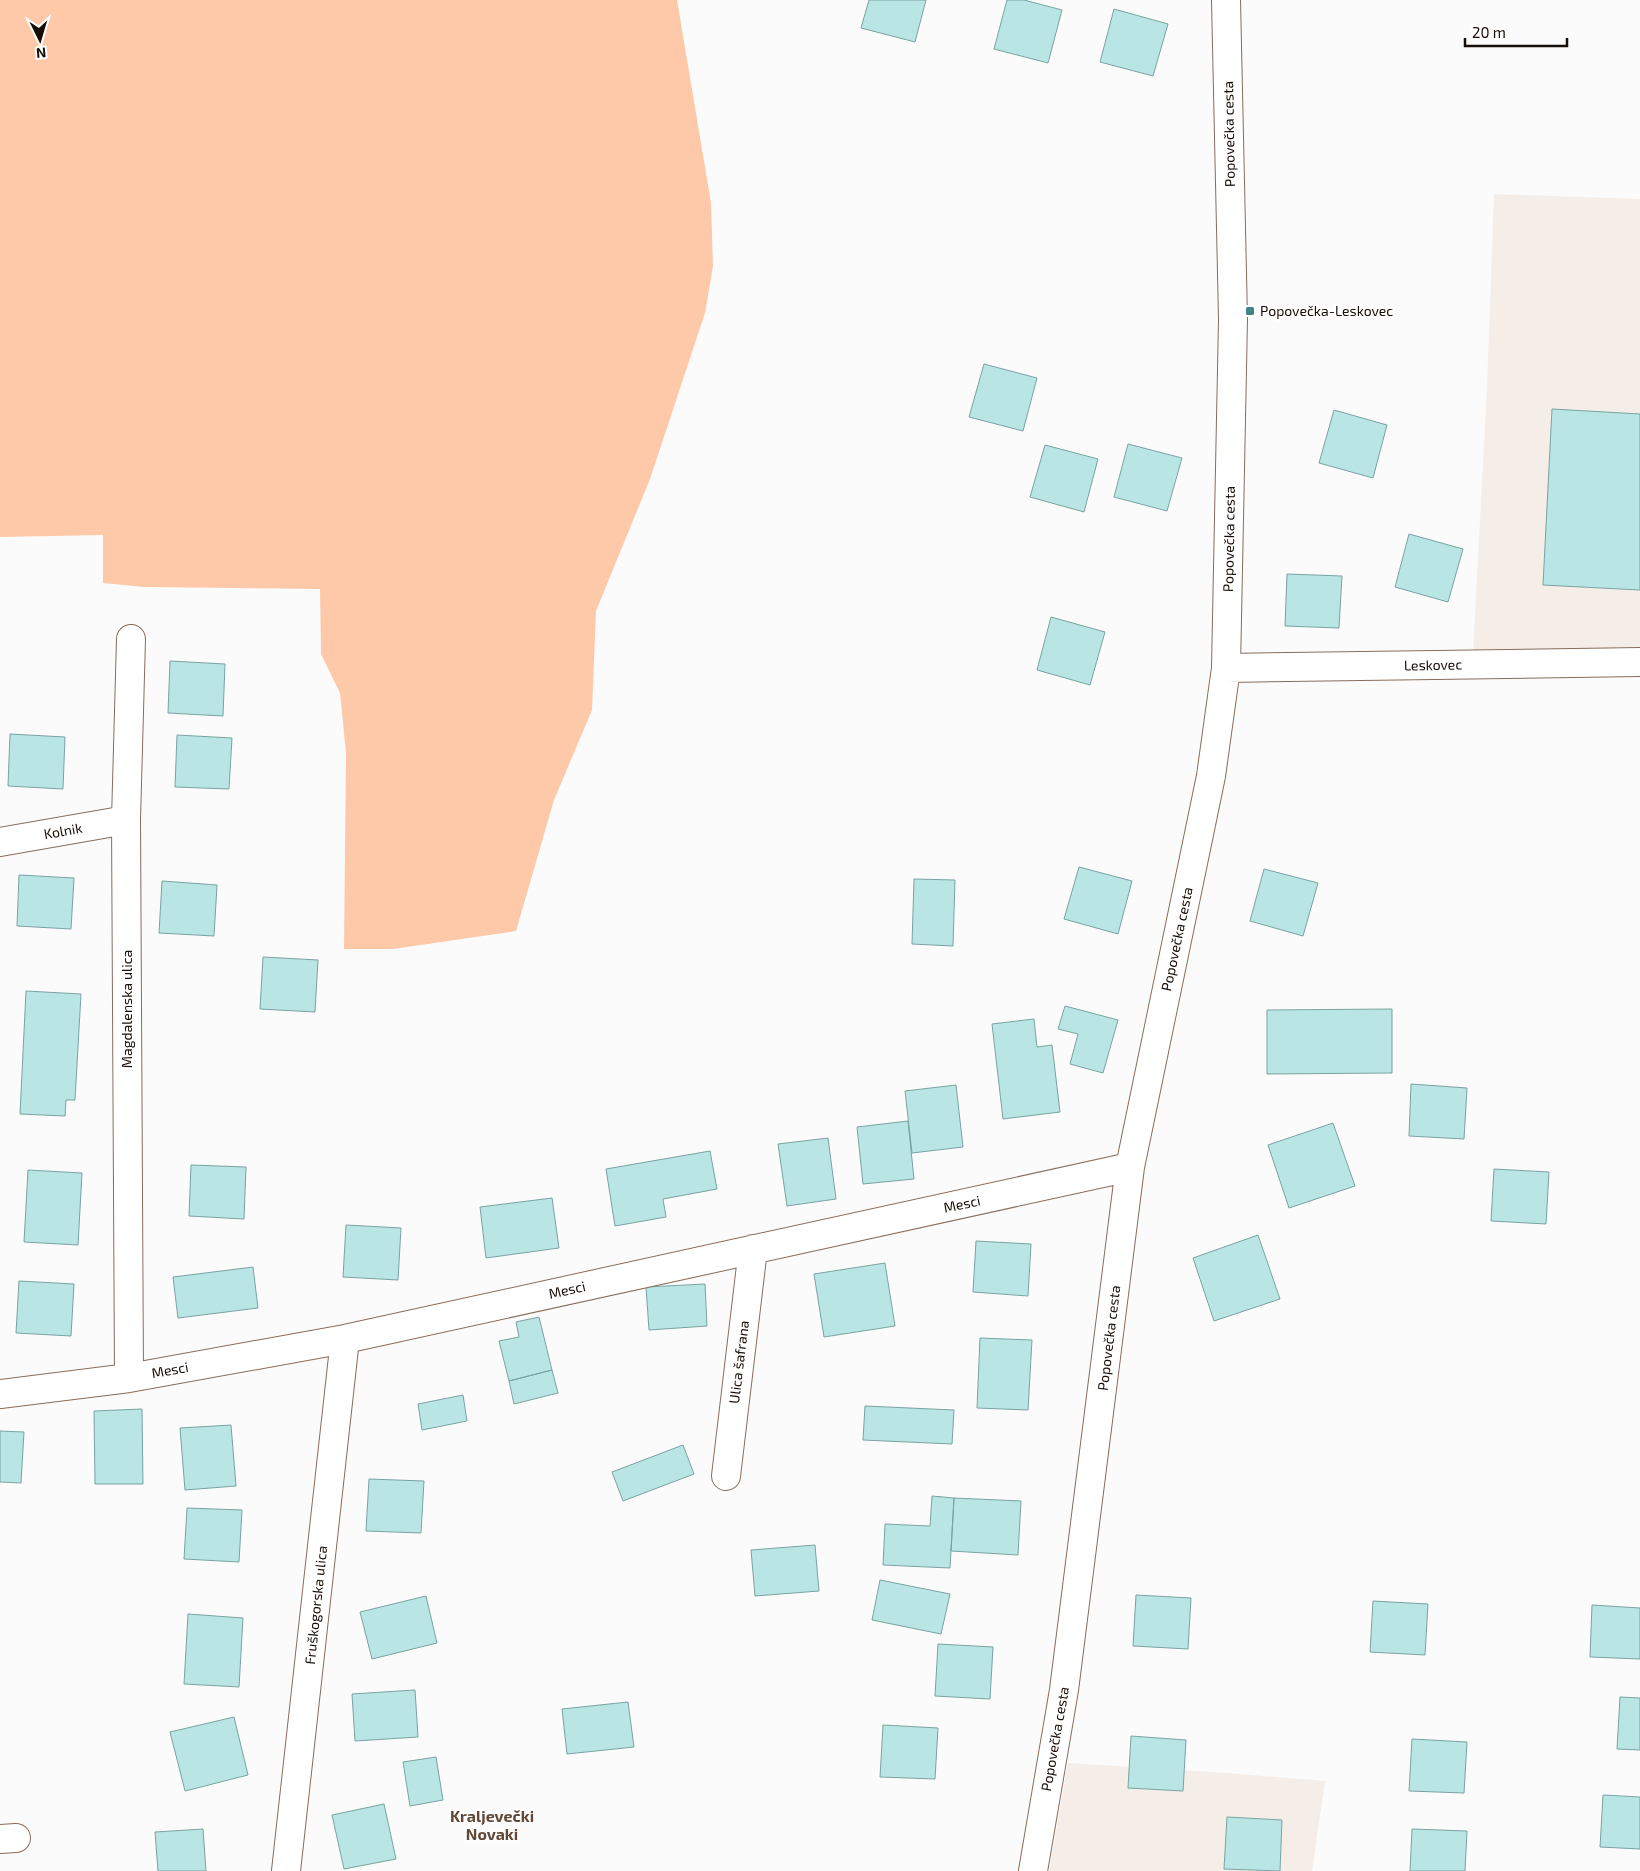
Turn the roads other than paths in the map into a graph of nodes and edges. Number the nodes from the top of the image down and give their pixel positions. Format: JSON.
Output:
{"nodes":[{"id":1,"x":1226,"y":0,"type":"edge"},
{"id":2,"x":130,"y":639,"type":"dead end"},
{"id":3,"x":1640,"y":662,"type":"edge"},
{"id":4,"x":1226,"y":668,"type":"junction"},
{"id":5,"x":126,"y":820,"type":"junction"},
{"id":6,"x":0,"y":842,"type":"edge"},
{"id":7,"x":1130,"y":1167,"type":"junction"},
{"id":8,"x":753,"y":1248,"type":"junction"},
{"id":9,"x":345,"y":1339,"type":"junction"},
{"id":10,"x":129,"y":1378,"type":"junction"},
{"id":11,"x":0,"y":1394,"type":"edge"},
{"id":12,"x":726,"y":1476,"type":"dead end"},
{"id":13,"x":286,"y":1871,"type":"edge"},
{"id":14,"x":1033,"y":1871,"type":"edge"}],
"edges":[{"from":1,"to":4,"type":"street","name":"Popovečka cesta"},
{"from":2,"to":5,"type":"street","name":"Magdalenska ulica"},
{"from":3,"to":4,"type":"street","name":"Leskovec"},
{"from":4,"to":7,"type":"street","name":"Popovečka cesta"},
{"from":5,"to":6,"type":"street","name":"Kolnik"},
{"from":5,"to":10,"type":"street","name":"Magdalenska ulica"},
{"from":7,"to":8,"type":"street","name":"Mesci"},
{"from":7,"to":14,"type":"street","name":"Popovečka cesta"},
{"from":8,"to":9,"type":"street","name":"Mesci"},
{"from":8,"to":12,"type":"street","name":"Ulica šafrana"},
{"from":9,"to":10,"type":"street","name":"Mesci"},
{"from":9,"to":13,"type":"street","name":"Fruškogorska ulica"},
{"from":10,"to":11,"type":"street","name":"Mesci"}]}
